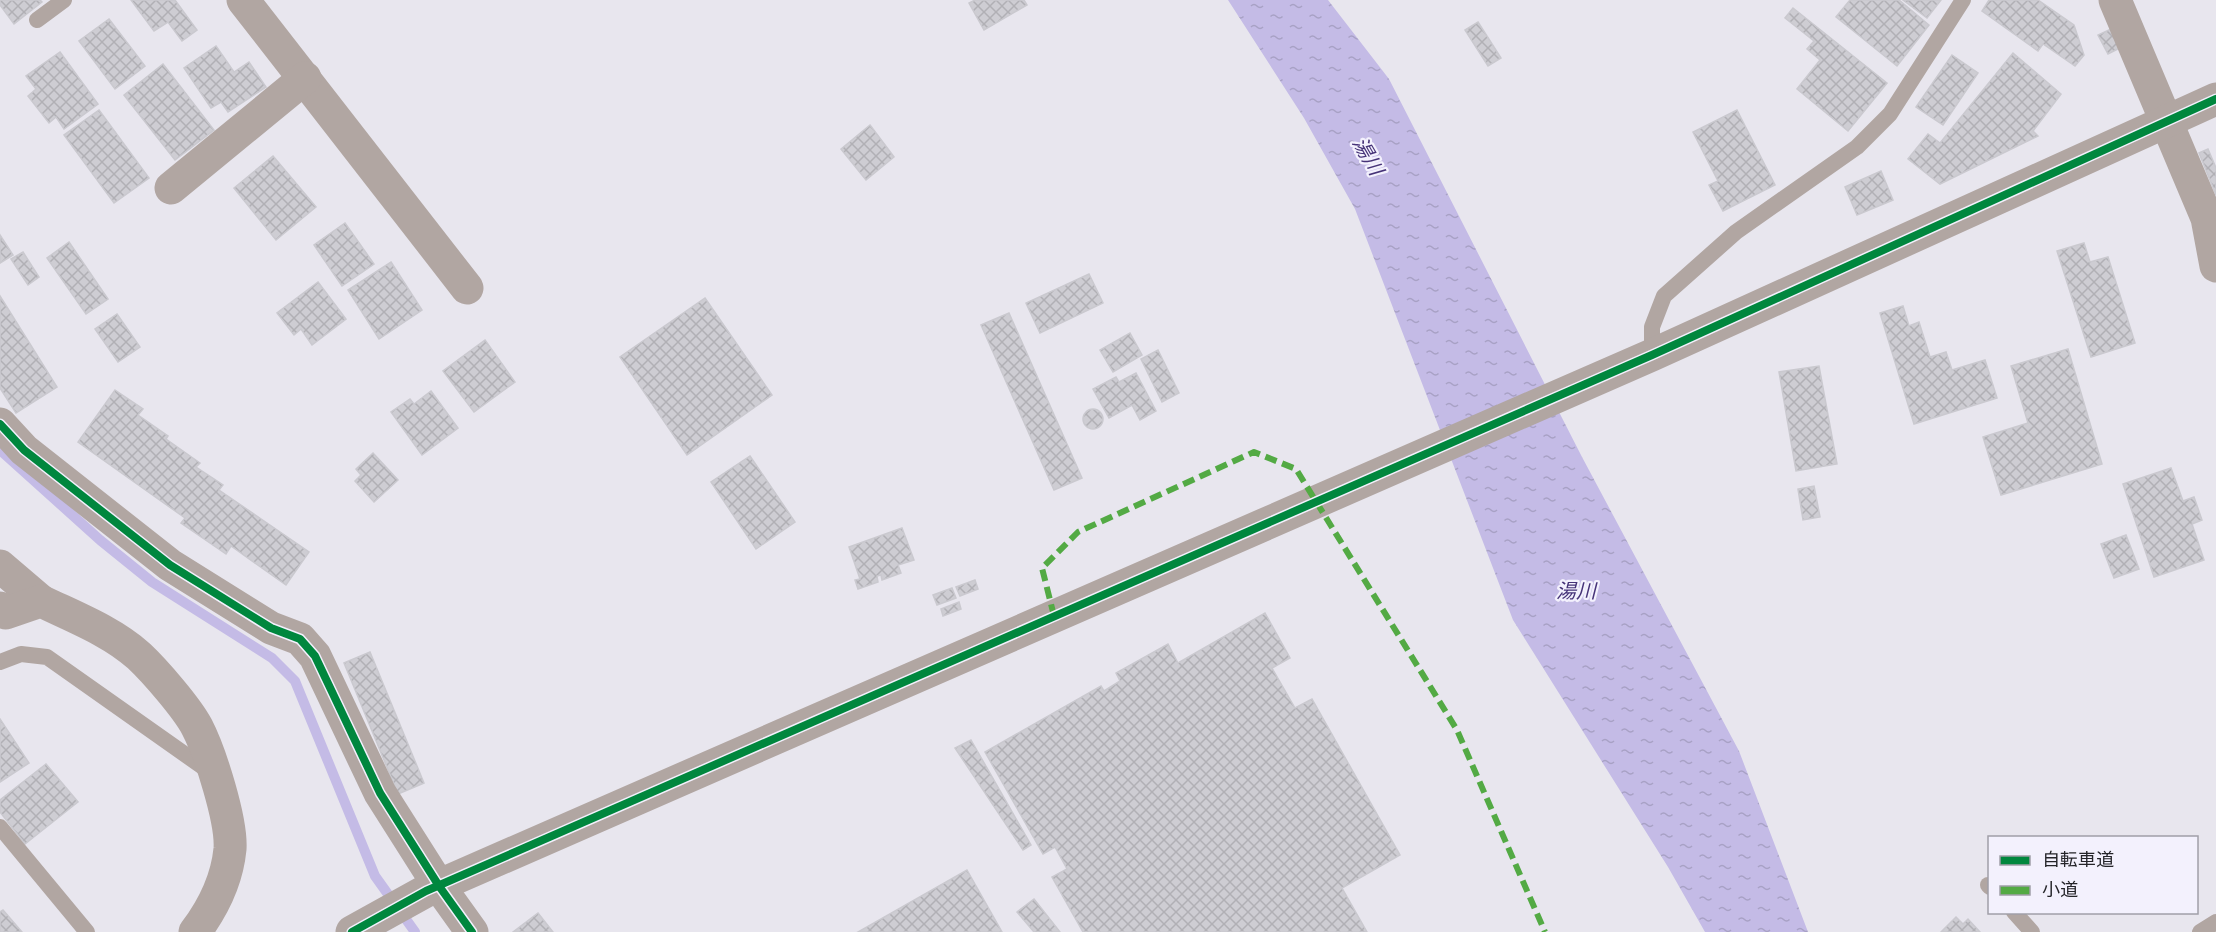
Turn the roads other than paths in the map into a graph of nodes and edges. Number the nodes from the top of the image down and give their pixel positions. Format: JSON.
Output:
{"nodes":[{"id":1,"x":64,"y":0,"type":"edge"},
{"id":2,"x":243,"y":0,"type":"edge"},
{"id":3,"x":1963,"y":0,"type":"edge"},
{"id":4,"x":2115,"y":0,"type":"edge"},
{"id":5,"x":37,"y":20,"type":"dead end"},
{"id":6,"x":305,"y":78,"type":"junction"},
{"id":7,"x":2216,"y":99,"type":"edge"},
{"id":8,"x":2168,"y":122,"type":"junction"},
{"id":9,"x":171,"y":188,"type":"dead end"},
{"id":10,"x":2216,"y":266,"type":"edge"},
{"id":11,"x":467,"y":288,"type":"dead end"},
{"id":12,"x":1652,"y":355,"type":"junction"},
{"id":13,"x":0,"y":424,"type":"edge"},
{"id":14,"x":0,"y":566,"type":"edge"},
{"id":15,"x":40,"y":601,"type":"junction"},
{"id":16,"x":0,"y":608,"type":"edge"},
{"id":17,"x":0,"y":662,"type":"edge"},
{"id":18,"x":215,"y":775,"type":"junction"},
{"id":19,"x":0,"y":827,"type":"edge"},
{"id":20,"x":432,"y":889,"type":"junction"},
{"id":21,"x":2016,"y":914,"type":"edge"},
{"id":22,"x":2216,"y":922,"type":"edge"},
{"id":23,"x":87,"y":932,"type":"edge"},
{"id":24,"x":195,"y":932,"type":"edge"},
{"id":25,"x":352,"y":932,"type":"edge"},
{"id":26,"x":472,"y":932,"type":"edge"},
{"id":27,"x":2032,"y":932,"type":"edge"},
{"id":28,"x":2200,"y":932,"type":"edge"}],
"edges":[{"from":1,"to":5,"type":"lane"},
{"from":2,"to":6,"type":"street"},
{"from":3,"to":12,"type":"lane"},
{"from":4,"to":8,"type":"street"},
{"from":6,"to":9,"type":"street"},
{"from":6,"to":11,"type":"street"},
{"from":7,"to":8,"type":"street"},
{"from":8,"to":10,"type":"street"},
{"from":8,"to":12,"type":"street"},
{"from":12,"to":20,"type":"street"},
{"from":13,"to":20,"type":"street"},
{"from":14,"to":15,"type":"street"},
{"from":15,"to":16,"type":"street"},
{"from":15,"to":18,"type":"street"},
{"from":17,"to":18,"type":"lane"},
{"from":18,"to":24,"type":"street"},
{"from":19,"to":23,"type":"lane"},
{"from":20,"to":25,"type":"street"},
{"from":20,"to":26,"type":"street"},
{"from":21,"to":27,"type":"lane"},
{"from":22,"to":28,"type":"lane"}]}
